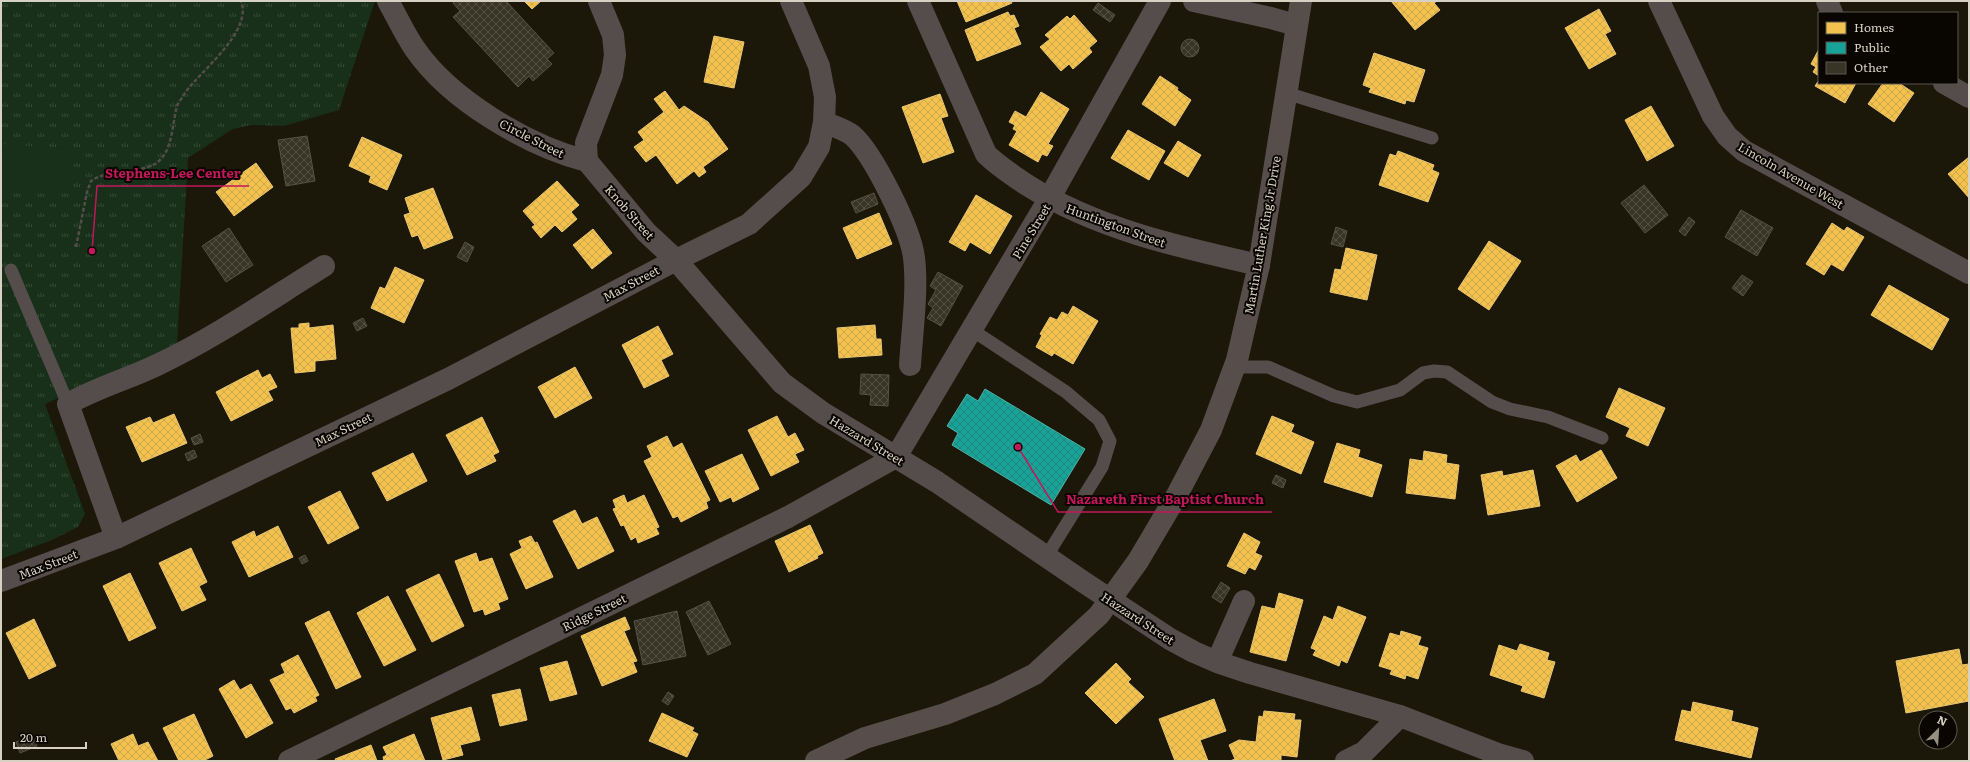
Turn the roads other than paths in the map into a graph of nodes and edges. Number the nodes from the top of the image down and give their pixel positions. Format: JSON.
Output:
{"nodes":[{"id":1,"x":388,"y":1,"type":"edge"},
{"id":2,"x":599,"y":1,"type":"edge"},
{"id":3,"x":791,"y":1,"type":"edge"},
{"id":4,"x":918,"y":1,"type":"edge"},
{"id":5,"x":1160,"y":1,"type":"edge"},
{"id":6,"x":1194,"y":1,"type":"edge"},
{"id":7,"x":1301,"y":1,"type":"edge"},
{"id":8,"x":1658,"y":1,"type":"edge"},
{"id":9,"x":1827,"y":1,"type":"edge"},
{"id":10,"x":1832,"y":12,"type":"edge"},
{"id":11,"x":1296,"y":25,"type":"junction"},
{"id":12,"x":1946,"y":84,"type":"edge"},
{"id":13,"x":1286,"y":93,"type":"junction"},
{"id":14,"x":1969,"y":97,"type":"edge"},
{"id":15,"x":824,"y":122,"type":"junction"},
{"id":16,"x":1432,"y":138,"type":"dead end"},
{"id":17,"x":587,"y":161,"type":"junction"},
{"id":18,"x":1049,"y":199,"type":"junction"},
{"id":19,"x":676,"y":260,"type":"junction"},
{"id":20,"x":1259,"y":265,"type":"junction"},
{"id":21,"x":324,"y":266,"type":"dead end"},
{"id":22,"x":11,"y":270,"type":"dead end"},
{"id":23,"x":1969,"y":273,"type":"edge"},
{"id":24,"x":972,"y":330,"type":"junction"},
{"id":25,"x":910,"y":365,"type":"dead end"},
{"id":26,"x":1235,"y":367,"type":"junction"},
{"id":27,"x":68,"y":404,"type":"junction"},
{"id":28,"x":1602,"y":438,"type":"dead end"},
{"id":29,"x":896,"y":457,"type":"junction"},
{"id":30,"x":116,"y":538,"type":"junction"},
{"id":31,"x":1046,"y":557,"type":"junction"},
{"id":32,"x":1,"y":581,"type":"edge"},
{"id":33,"x":1111,"y":600,"type":"junction"},
{"id":34,"x":1244,"y":601,"type":"dead end"},
{"id":35,"x":1217,"y":662,"type":"junction"},
{"id":36,"x":1400,"y":716,"type":"junction"},
{"id":37,"x":289,"y":761,"type":"edge"},
{"id":38,"x":816,"y":761,"type":"edge"},
{"id":39,"x":1346,"y":761,"type":"edge"},
{"id":40,"x":1523,"y":761,"type":"edge"}],
"edges":[{"from":1,"to":17,"type":"street","name":"Circle Street"},
{"from":2,"to":17,"type":"street"},
{"from":3,"to":15,"type":"street"},
{"from":4,"to":18,"type":"street","name":"Huntington Street"},
{"from":5,"to":18,"type":"street","name":"Pine Street"},
{"from":6,"to":11,"type":"street"},
{"from":7,"to":11,"type":"main road","name":"Martin Luther King Jr Drive"},
{"from":8,"to":23,"type":"street","name":"Lincoln Avenue West"},
{"from":9,"to":10,"type":"street"},
{"from":11,"to":13,"type":"main road","name":"Martin Luther King Jr Drive"},
{"from":12,"to":14,"type":"street"},
{"from":13,"to":16,"type":"lane"},
{"from":13,"to":20,"type":"main road","name":"Martin Luther King Jr Drive"},
{"from":15,"to":19,"type":"street"},
{"from":15,"to":25,"type":"street"},
{"from":17,"to":19,"type":"street","name":"Knob Street"},
{"from":18,"to":20,"type":"street","name":"Huntington Street"},
{"from":18,"to":24,"type":"street","name":"Pine Street"},
{"from":19,"to":29,"type":"street","name":"Hazzard Street"},
{"from":19,"to":30,"type":"street","name":"Max Street"},
{"from":20,"to":26,"type":"main road","name":"Martin Luther King Jr Drive"},
{"from":21,"to":27,"type":"street"},
{"from":22,"to":27,"type":"lane"},
{"from":24,"to":29,"type":"street","name":"Pine Street"},
{"from":24,"to":31,"type":"lane"},
{"from":26,"to":28,"type":"lane"},
{"from":26,"to":33,"type":"main road","name":"Martin Luther King Jr Drive"},
{"from":27,"to":30,"type":"street"},
{"from":29,"to":31,"type":"street","name":"Hazzard Street"},
{"from":29,"to":37,"type":"street","name":"Ridge Street"},
{"from":30,"to":32,"type":"street","name":"Max Street"},
{"from":31,"to":33,"type":"street","name":"Hazzard Street"},
{"from":33,"to":35,"type":"street","name":"Hazzard Street"},
{"from":33,"to":38,"type":"main road","name":"Martin Luther King Jr Drive"},
{"from":34,"to":35,"type":"street"},
{"from":35,"to":36,"type":"street","name":"Hazzard Street"},
{"from":36,"to":39,"type":"street"},
{"from":36,"to":40,"type":"street","name":"Hazzard Street"}]}
